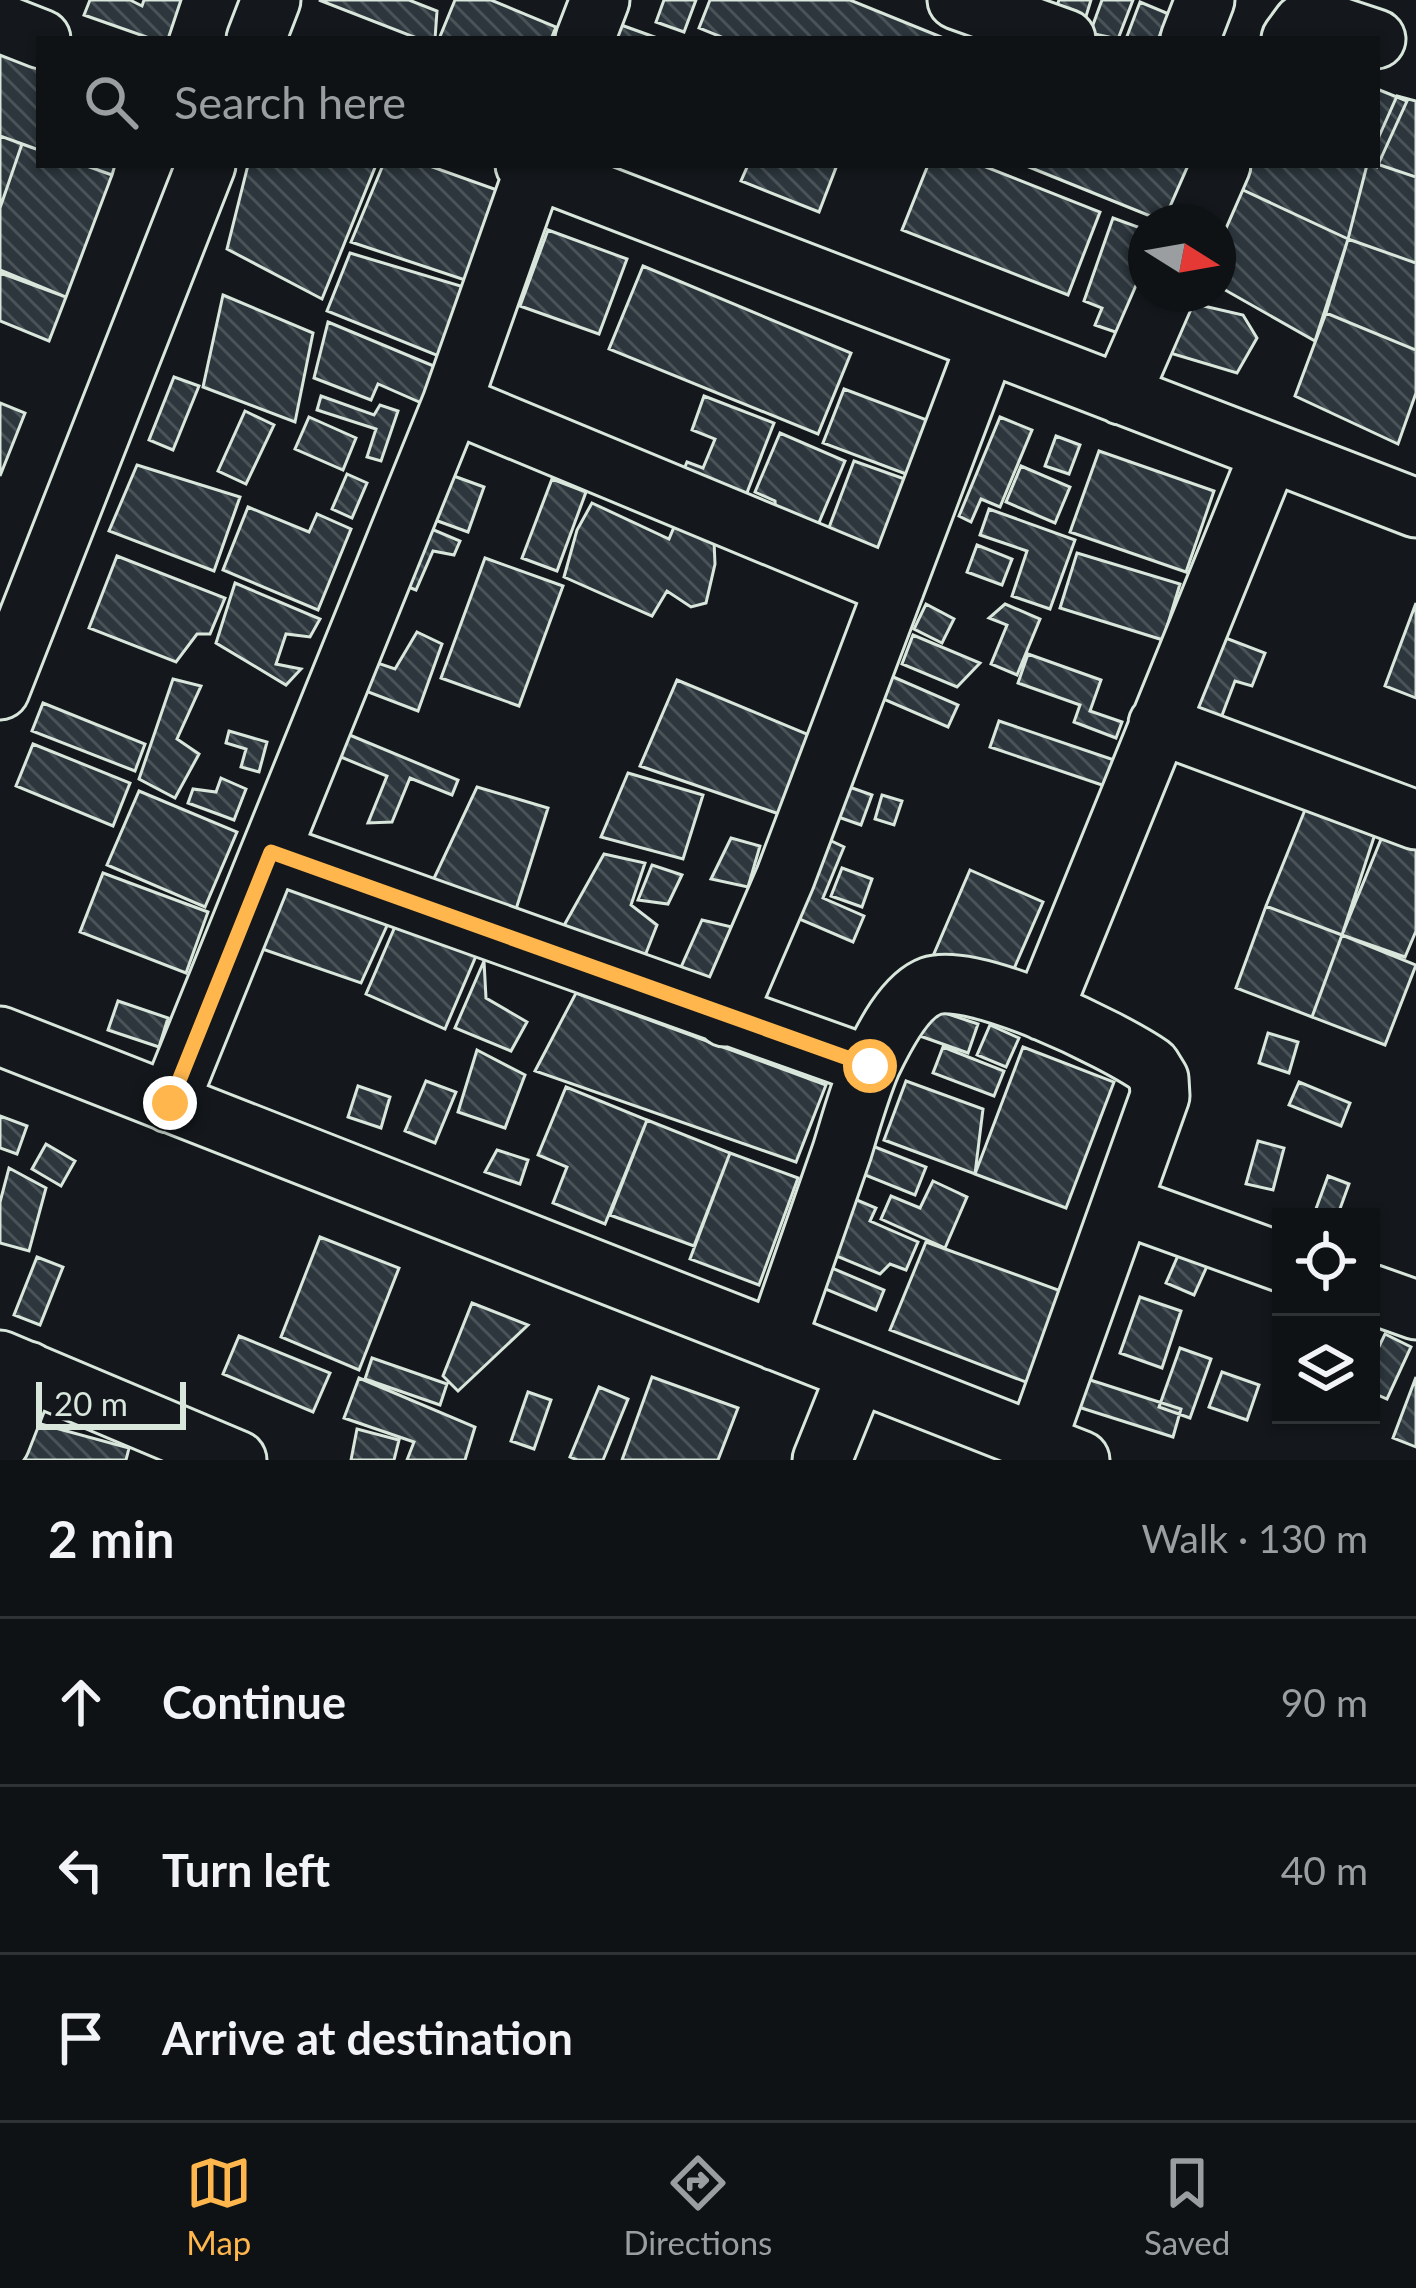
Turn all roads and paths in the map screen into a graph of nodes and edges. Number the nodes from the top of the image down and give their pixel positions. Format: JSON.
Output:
{"nodes":[{"id":1,"x":271,"y":0,"type":"edge"},
{"id":2,"x":601,"y":0,"type":"edge"},
{"id":3,"x":957,"y":0,"type":"edge"},
{"id":4,"x":1205,"y":0,"type":"edge"},
{"id":5,"x":0,"y":23,"type":"edge"},
{"id":6,"x":257,"y":36,"type":"edge"},
{"id":7,"x":586,"y":36,"type":"edge"},
{"id":8,"x":1058,"y":36,"type":"edge"},
{"id":9,"x":1191,"y":36,"type":"edge"},
{"id":10,"x":1293,"y":36,"type":"edge"},
{"id":11,"x":1368,"y":36,"type":"edge"},
{"id":12,"x":36,"y":37,"type":"edge"},
{"id":13,"x":1380,"y":40,"type":"edge"},
{"id":14,"x":1416,"y":53,"type":"edge"},
{"id":15,"x":205,"y":168,"type":"edge"},
{"id":16,"x":531,"y":168,"type":"edge"},
{"id":17,"x":537,"y":168,"type":"edge"},
{"id":18,"x":1219,"y":168,"type":"edge"},
{"id":19,"x":1204,"y":204,"type":"edge"},
{"id":20,"x":1157,"y":312,"type":"edge"},
{"id":21,"x":987,"y":343,"type":"junction"},
{"id":22,"x":1121,"y":395,"type":"junction"},
{"id":23,"x":452,"y":403,"type":"junction"},
{"id":24,"x":1270,"y":452,"type":"junction"},
{"id":25,"x":1411,"y":492,"type":"edge"},
{"id":26,"x":895,"y":587,"type":"junction"},
{"id":27,"x":2,"y":680,"type":"edge"},
{"id":28,"x":1158,"y":724,"type":"junction"},
{"id":29,"x":1416,"y":820,"type":"edge"},
{"id":30,"x":271,"y":852,"type":"junction"},
{"id":31,"x":1043,"y":1011,"type":"junction"},
{"id":32,"x":725,"y":1017,"type":"junction"},
{"id":33,"x":0,"y":1036,"type":"edge"},
{"id":34,"x":870,"y":1066,"type":"junction"},
{"id":35,"x":170,"y":1103,"type":"junction"},
{"id":36,"x":1123,"y":1205,"type":"junction"},
{"id":37,"x":1272,"y":1259,"type":"edge"},
{"id":38,"x":1380,"y":1297,"type":"edge"},
{"id":39,"x":1416,"y":1310,"type":"edge"},
{"id":40,"x":776,"y":1341,"type":"junction"},
{"id":41,"x":14,"y":1366,"type":"edge"},
{"id":42,"x":857,"y":1372,"type":"junction"},
{"id":43,"x":0,"y":1442,"type":"edge"},
{"id":44,"x":1058,"y":1451,"type":"edge"},
{"id":45,"x":237,"y":1460,"type":"edge"},
{"id":46,"x":822,"y":1460,"type":"edge"}],
"edges":[{"from":1,"to":6,"type":"street"},
{"from":2,"to":7,"type":"street"},
{"from":3,"to":8,"type":"street"},
{"from":4,"to":9,"type":"street"},
{"from":5,"to":12,"type":"street"},
{"from":10,"to":11,"type":"street"},
{"from":13,"to":14,"type":"street"},
{"from":15,"to":27,"type":"street"},
{"from":16,"to":23,"type":"street"},
{"from":17,"to":21,"type":"street"},
{"from":18,"to":19,"type":"street"},
{"from":20,"to":22,"type":"street"},
{"from":21,"to":22,"type":"street"},
{"from":21,"to":26,"type":"street"},
{"from":22,"to":24,"type":"street"},
{"from":23,"to":26,"type":"street"},
{"from":23,"to":30,"type":"street"},
{"from":24,"to":25,"type":"street"},
{"from":24,"to":28,"type":"street"},
{"from":26,"to":32,"type":"street"},
{"from":28,"to":29,"type":"street"},
{"from":28,"to":31,"type":"street"},
{"from":30,"to":32,"type":"street"},
{"from":30,"to":35,"type":"street"},
{"from":31,"to":34,"type":"street"},
{"from":31,"to":36,"type":"street"},
{"from":32,"to":34,"type":"street"},
{"from":33,"to":35,"type":"street"},
{"from":34,"to":40,"type":"street"},
{"from":35,"to":40,"type":"street"},
{"from":36,"to":37,"type":"street"},
{"from":36,"to":44,"type":"street"},
{"from":38,"to":39,"type":"street"},
{"from":40,"to":42,"type":"street"},
{"from":41,"to":43,"type":"street"},
{"from":41,"to":45,"type":"street"},
{"from":42,"to":44,"type":"street"},
{"from":42,"to":46,"type":"street"}]}
